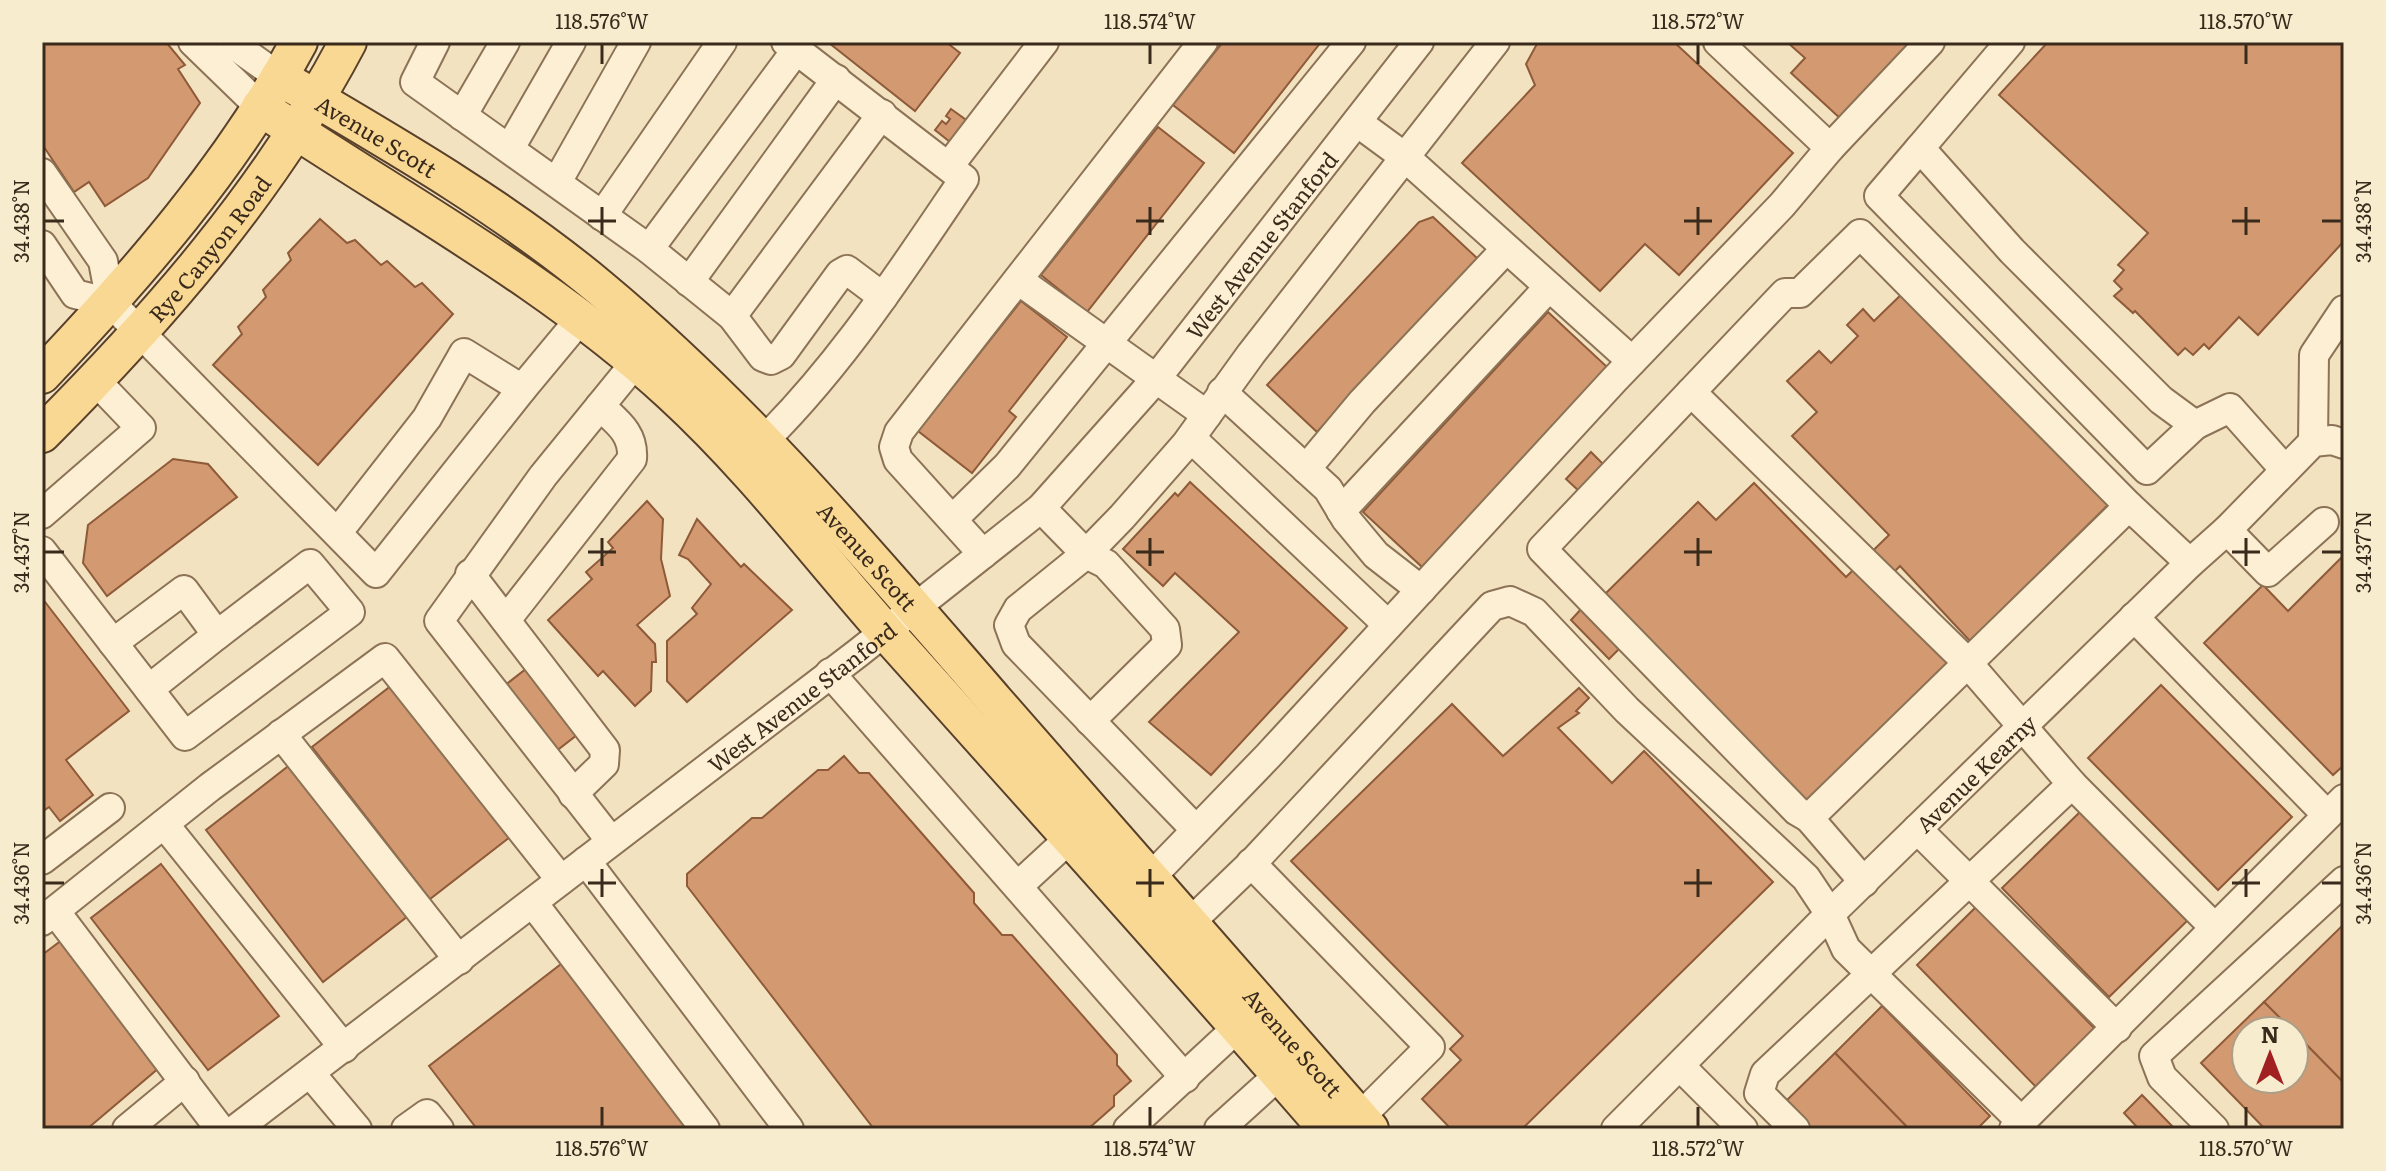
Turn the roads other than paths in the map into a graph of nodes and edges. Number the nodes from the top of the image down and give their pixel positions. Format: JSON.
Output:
{"nodes":[{"id":1,"x":193,"y":42,"type":"edge"},
{"id":2,"x":230,"y":42,"type":"edge"},
{"id":3,"x":299,"y":42,"type":"edge"},
{"id":4,"x":348,"y":42,"type":"edge"},
{"id":5,"x":435,"y":42,"type":"edge"},
{"id":6,"x":505,"y":42,"type":"edge"},
{"id":7,"x":571,"y":42,"type":"edge"},
{"id":8,"x":636,"y":42,"type":"edge"},
{"id":9,"x":722,"y":42,"type":"edge"},
{"id":10,"x":1044,"y":42,"type":"edge"},
{"id":11,"x":1203,"y":42,"type":"edge"},
{"id":12,"x":1351,"y":42,"type":"edge"},
{"id":13,"x":1419,"y":42,"type":"edge"},
{"id":14,"x":1495,"y":42,"type":"edge"},
{"id":15,"x":1718,"y":42,"type":"edge"},
{"id":16,"x":1930,"y":42,"type":"edge"},
{"id":17,"x":2010,"y":42,"type":"edge"},
{"id":18,"x":791,"y":46,"type":"edge"},
{"id":19,"x":836,"y":79,"type":"junction"},
{"id":20,"x":270,"y":92,"type":"junction"},
{"id":21,"x":316,"y":99,"type":"junction"},
{"id":22,"x":882,"y":114,"type":"junction"},
{"id":23,"x":462,"y":116,"type":"junction"},
{"id":24,"x":1357,"y":122,"type":"junction"},
{"id":25,"x":296,"y":130,"type":"junction"},
{"id":26,"x":510,"y":148,"type":"junction"},
{"id":27,"x":1830,"y":148,"type":"junction"},
{"id":28,"x":1920,"y":148,"type":"junction"},
{"id":29,"x":1406,"y":158,"type":"junction"},
{"id":30,"x":949,"y":166,"type":"junction"},
{"id":31,"x":42,"y":173,"type":"edge"},
{"id":32,"x":557,"y":182,"type":"junction"},
{"id":33,"x":602,"y":216,"type":"junction"},
{"id":34,"x":42,"y":245,"type":"edge"},
{"id":35,"x":649,"y":249,"type":"junction"},
{"id":36,"x":1506,"y":249,"type":"junction"},
{"id":37,"x":1018,"y":280,"type":"junction"},
{"id":38,"x":689,"y":282,"type":"junction"},
{"id":39,"x":1549,"y":287,"type":"junction"},
{"id":40,"x":883,"y":297,"type":"junction"},
{"id":41,"x":111,"y":303,"type":"junction"},
{"id":42,"x":2344,"y":310,"type":"edge"},
{"id":43,"x":732,"y":316,"type":"junction"},
{"id":44,"x":581,"y":318,"type":"junction"},
{"id":45,"x":139,"y":334,"type":"junction"},
{"id":46,"x":1105,"y":345,"type":"junction"},
{"id":47,"x":1632,"y":361,"type":"junction"},
{"id":48,"x":635,"y":363,"type":"junction"},
{"id":49,"x":42,"y":375,"type":"edge"},
{"id":50,"x":95,"y":380,"type":"junction"},
{"id":51,"x":1155,"y":380,"type":"junction"},
{"id":52,"x":522,"y":389,"type":"junction"},
{"id":53,"x":1691,"y":392,"type":"junction"},
{"id":54,"x":600,"y":406,"type":"junction"},
{"id":55,"x":1206,"y":415,"type":"junction"},
{"id":56,"x":2195,"y":425,"type":"junction"},
{"id":57,"x":42,"y":434,"type":"edge"},
{"id":58,"x":2313,"y":442,"type":"junction"},
{"id":59,"x":2344,"y":444,"type":"edge"},
{"id":60,"x":752,"y":452,"type":"junction"},
{"id":61,"x":1306,"y":469,"type":"junction"},
{"id":62,"x":2285,"y":470,"type":"junction"},
{"id":63,"x":2129,"y":506,"type":"junction"},
{"id":64,"x":1041,"y":508,"type":"junction"},
{"id":65,"x":1341,"y":511,"type":"junction"},
{"id":66,"x":42,"y":514,"type":"edge"},
{"id":67,"x":953,"y":519,"type":"junction"},
{"id":68,"x":2324,"y":522,"type":"dead end"},
{"id":69,"x":2227,"y":530,"type":"junction"},
{"id":70,"x":338,"y":532,"type":"junction"},
{"id":71,"x":42,"y":551,"type":"edge"},
{"id":72,"x":983,"y":554,"type":"junction"},
{"id":73,"x":1086,"y":554,"type":"junction"},
{"id":74,"x":2190,"y":563,"type":"junction"},
{"id":75,"x":470,"y":574,"type":"junction"},
{"id":76,"x":1421,"y":590,"type":"junction"},
{"id":77,"x":914,"y":607,"type":"junction"},
{"id":78,"x":2134,"y":617,"type":"junction"},
{"id":79,"x":506,"y":620,"type":"junction"},
{"id":80,"x":1388,"y":625,"type":"junction"},
{"id":81,"x":885,"y":631,"type":"junction"},
{"id":82,"x":217,"y":635,"type":"junction"},
{"id":83,"x":113,"y":643,"type":"junction"},
{"id":84,"x":1966,"y":661,"type":"junction"},
{"id":85,"x":830,"y":673,"type":"junction"},
{"id":86,"x":149,"y":689,"type":"junction"},
{"id":87,"x":1090,"y":721,"type":"junction"},
{"id":88,"x":2021,"y":726,"type":"junction"},
{"id":89,"x":281,"y":734,"type":"junction"},
{"id":90,"x":2072,"y":784,"type":"junction"},
{"id":91,"x":573,"y":794,"type":"junction"},
{"id":92,"x":2335,"y":807,"type":"edge"},
{"id":93,"x":110,"y":808,"type":"dead end"},
{"id":94,"x":1809,"y":818,"type":"junction"},
{"id":95,"x":164,"y":824,"type":"junction"},
{"id":96,"x":1917,"y":829,"type":"junction"},
{"id":97,"x":1196,"y":830,"type":"junction"},
{"id":98,"x":1070,"y":838,"type":"junction"},
{"id":99,"x":611,"y":841,"type":"junction"},
{"id":100,"x":42,"y":860,"type":"edge"},
{"id":101,"x":586,"y":861,"type":"junction"},
{"id":102,"x":1251,"y":863,"type":"junction"},
{"id":103,"x":1150,"y":878,"type":"junction"},
{"id":104,"x":561,"y":880,"type":"junction"},
{"id":105,"x":1971,"y":880,"type":"junction"},
{"id":106,"x":2344,"y":881,"type":"edge"},
{"id":107,"x":1864,"y":882,"type":"junction"},
{"id":108,"x":1018,"y":886,"type":"junction"},
{"id":109,"x":533,"y":903,"type":"junction"},
{"id":110,"x":1830,"y":914,"type":"junction"},
{"id":111,"x":48,"y":916,"type":"edge"},
{"id":112,"x":2214,"y":927,"type":"junction"},
{"id":113,"x":1180,"y":934,"type":"junction"},
{"id":114,"x":459,"y":960,"type":"junction"},
{"id":115,"x":1872,"y":975,"type":"junction"},
{"id":116,"x":1238,"y":1027,"type":"junction"},
{"id":117,"x":2117,"y":1028,"type":"junction"},
{"id":118,"x":344,"y":1048,"type":"junction"},
{"id":119,"x":1681,"y":1067,"type":"junction"},
{"id":120,"x":310,"y":1073,"type":"junction"},
{"id":121,"x":1280,"y":1074,"type":"junction"},
{"id":122,"x":1185,"y":1078,"type":"junction"},
{"id":123,"x":185,"y":1081,"type":"junction"},
{"id":124,"x":248,"y":1125,"type":"edge"},
{"id":125,"x":1231,"y":1125,"type":"edge"},
{"id":126,"x":1353,"y":1125,"type":"edge"},
{"id":127,"x":1733,"y":1126,"type":"edge"},
{"id":128,"x":2018,"y":1126,"type":"edge"},
{"id":129,"x":127,"y":1129,"type":"edge"},
{"id":130,"x":220,"y":1129,"type":"edge"},
{"id":131,"x":357,"y":1129,"type":"edge"},
{"id":132,"x":406,"y":1129,"type":"edge"},
{"id":133,"x":439,"y":1129,"type":"edge"},
{"id":134,"x":705,"y":1129,"type":"edge"},
{"id":135,"x":789,"y":1129,"type":"edge"},
{"id":136,"x":1128,"y":1129,"type":"edge"},
{"id":137,"x":1616,"y":1129,"type":"edge"},
{"id":138,"x":1795,"y":1129,"type":"edge"},
{"id":139,"x":2214,"y":1129,"type":"edge"}],
"edges":[{"from":1,"to":20,"type":"street"},
{"from":2,"to":20,"type":"street"},
{"from":3,"to":20,"type":"main road","name":"Rye Canyon Road"},
{"from":4,"to":21,"type":"main road","name":"Rye Canyon Road"},
{"from":5,"to":23,"type":"street"},
{"from":6,"to":23,"type":"street"},
{"from":7,"to":26,"type":"street"},
{"from":8,"to":32,"type":"street"},
{"from":9,"to":33,"type":"street"},
{"from":10,"to":30,"type":"street"},
{"from":11,"to":37,"type":"street"},
{"from":12,"to":46,"type":"street"},
{"from":13,"to":24,"type":"street","name":"West Avenue Stanford"},
{"from":14,"to":29,"type":"street"},
{"from":15,"to":27,"type":"street"},
{"from":16,"to":27,"type":"street"},
{"from":17,"to":28,"type":"street"},
{"from":18,"to":19,"type":"street"},
{"from":18,"to":35,"type":"street"},
{"from":19,"to":22,"type":"street"},
{"from":19,"to":38,"type":"street"},
{"from":20,"to":21,"type":"main road","name":"Avenue Scott"},
{"from":20,"to":25,"type":"main road","name":"Avenue Scott"},
{"from":20,"to":41,"type":"main road","name":"Rye Canyon Road"},
{"from":21,"to":25,"type":"main road","name":"Rye Canyon Road"},
{"from":21,"to":60,"type":"main road","name":"Avenue Scott"},
{"from":22,"to":30,"type":"street"},
{"from":22,"to":43,"type":"street"},
{"from":23,"to":26,"type":"street"},
{"from":24,"to":29,"type":"street"},
{"from":24,"to":51,"type":"street","name":"West Avenue Stanford"},
{"from":25,"to":44,"type":"main road","name":"Avenue Scott"},
{"from":25,"to":45,"type":"main road","name":"Rye Canyon Road"},
{"from":26,"to":32,"type":"street"},
{"from":27,"to":47,"type":"street"},
{"from":28,"to":56,"type":"street"},
{"from":28,"to":56,"type":"street"},
{"from":29,"to":36,"type":"street"},
{"from":29,"to":55,"type":"street"},
{"from":30,"to":40,"type":"street"},
{"from":31,"to":41,"type":"street"},
{"from":32,"to":33,"type":"street"},
{"from":33,"to":35,"type":"street"},
{"from":34,"to":41,"type":"street"},
{"from":35,"to":38,"type":"street"},
{"from":36,"to":39,"type":"street"},
{"from":36,"to":61,"type":"street"},
{"from":37,"to":46,"type":"street"},
{"from":37,"to":67,"type":"street"},
{"from":38,"to":43,"type":"street"},
{"from":39,"to":47,"type":"street"},
{"from":39,"to":65,"type":"street"},
{"from":40,"to":43,"type":"street"},
{"from":40,"to":60,"type":"street"},
{"from":41,"to":45,"type":"street"},
{"from":41,"to":49,"type":"main road","name":"Rye Canyon Road"},
{"from":42,"to":58,"type":"street"},
{"from":44,"to":48,"type":"main road","name":"Avenue Scott"},
{"from":44,"to":52,"type":"street"},
{"from":45,"to":50,"type":"main road","name":"Rye Canyon Road"},
{"from":45,"to":70,"type":"street"},
{"from":46,"to":51,"type":"street"},
{"from":46,"to":67,"type":"street"},
{"from":47,"to":76,"type":"street"},
{"from":48,"to":54,"type":"street"},
{"from":48,"to":60,"type":"main road","name":"Avenue Scott"},
{"from":50,"to":57,"type":"main road","name":"Rye Canyon Road"},
{"from":50,"to":66,"type":"street"},
{"from":51,"to":55,"type":"street"},
{"from":51,"to":64,"type":"street","name":"West Avenue Stanford"},
{"from":52,"to":70,"type":"street"},
{"from":52,"to":70,"type":"street"},
{"from":53,"to":63,"type":"street"},
{"from":53,"to":84,"type":"street"},
{"from":53,"to":94,"type":"street"},
{"from":54,"to":75,"type":"street"},
{"from":54,"to":79,"type":"street"},
{"from":55,"to":61,"type":"street"},
{"from":55,"to":73,"type":"street"},
{"from":55,"to":80,"type":"street"},
{"from":56,"to":62,"type":"street"},
{"from":58,"to":59,"type":"street"},
{"from":58,"to":62,"type":"street","name":"Avenue Kearny"},
{"from":60,"to":77,"type":"main road","name":"Avenue Scott"},
{"from":60,"to":81,"type":"main road","name":"Avenue Scott"},
{"from":61,"to":65,"type":"street"},
{"from":62,"to":69,"type":"street","name":"Avenue Kearny"},
{"from":63,"to":74,"type":"street"},
{"from":63,"to":84,"type":"street"},
{"from":64,"to":72,"type":"street","name":"West Avenue Stanford"},
{"from":64,"to":73,"type":"street"},
{"from":65,"to":76,"type":"street"},
{"from":67,"to":72,"type":"street"},
{"from":68,"to":69,"type":"street"},
{"from":69,"to":74,"type":"street","name":"Avenue Kearny"},
{"from":71,"to":83,"type":"street"},
{"from":72,"to":77,"type":"street","name":"West Avenue Stanford"},
{"from":73,"to":87,"type":"street"},
{"from":73,"to":87,"type":"street"},
{"from":74,"to":78,"type":"street","name":"Avenue Kearny"},
{"from":75,"to":79,"type":"street"},
{"from":75,"to":91,"type":"street"},
{"from":76,"to":80,"type":"street"},
{"from":77,"to":81,"type":"street","name":"West Avenue Stanford"},
{"from":77,"to":103,"type":"main road","name":"Avenue Scott"},
{"from":78,"to":88,"type":"street","name":"Avenue Kearny"},
{"from":78,"to":92,"type":"street"},
{"from":79,"to":91,"type":"street"},
{"from":80,"to":97,"type":"street"},
{"from":81,"to":85,"type":"street","name":"West Avenue Stanford"},
{"from":81,"to":98,"type":"main road","name":"Avenue Scott"},
{"from":82,"to":83,"type":"street"},
{"from":82,"to":86,"type":"street"},
{"from":82,"to":86,"type":"street"},
{"from":83,"to":86,"type":"street"},
{"from":84,"to":88,"type":"street"},
{"from":84,"to":94,"type":"street"},
{"from":85,"to":99,"type":"street","name":"West Avenue Stanford"},
{"from":85,"to":108,"type":"street"},
{"from":87,"to":97,"type":"street"},
{"from":88,"to":90,"type":"street"},
{"from":88,"to":96,"type":"street","name":"Avenue Kearny"},
{"from":89,"to":95,"type":"street"},
{"from":89,"to":104,"type":"street"},
{"from":89,"to":114,"type":"street"},
{"from":90,"to":105,"type":"street"},
{"from":90,"to":112,"type":"street"},
{"from":91,"to":99,"type":"street"},
{"from":92,"to":112,"type":"street"},
{"from":93,"to":100,"type":"street"},
{"from":94,"to":107,"type":"street"},
{"from":95,"to":111,"type":"street"},
{"from":95,"to":118,"type":"street"},
{"from":96,"to":105,"type":"street"},
{"from":96,"to":107,"type":"street","name":"Avenue Kearny"},
{"from":97,"to":103,"type":"street"},
{"from":98,"to":108,"type":"street"},
{"from":98,"to":113,"type":"main road","name":"Avenue Scott"},
{"from":99,"to":101,"type":"street","name":"West Avenue Stanford"},
{"from":101,"to":104,"type":"street","name":"West Avenue Stanford"},
{"from":101,"to":135,"type":"street"},
{"from":102,"to":110,"type":"street"},
{"from":102,"to":113,"type":"street"},
{"from":102,"to":126,"type":"street"},
{"from":103,"to":113,"type":"main road","name":"Avenue Scott"},
{"from":104,"to":109,"type":"street","name":"West Avenue Stanford"},
{"from":105,"to":115,"type":"street"},
{"from":105,"to":117,"type":"street"},
{"from":106,"to":139,"type":"street"},
{"from":107,"to":110,"type":"street","name":"Avenue Kearny"},
{"from":108,"to":122,"type":"street"},
{"from":109,"to":114,"type":"street","name":"West Avenue Stanford"},
{"from":109,"to":134,"type":"street"},
{"from":110,"to":115,"type":"street"},
{"from":110,"to":119,"type":"street","name":"Avenue Kearny"},
{"from":111,"to":123,"type":"street"},
{"from":112,"to":117,"type":"street"},
{"from":113,"to":116,"type":"main road","name":"Avenue Scott"},
{"from":113,"to":126,"type":"main road","name":"Avenue Scott"},
{"from":114,"to":118,"type":"street","name":"West Avenue Stanford"},
{"from":115,"to":128,"type":"street"},
{"from":115,"to":138,"type":"street"},
{"from":116,"to":121,"type":"main road","name":"Avenue Scott"},
{"from":116,"to":122,"type":"street"},
{"from":117,"to":128,"type":"street"},
{"from":118,"to":120,"type":"street","name":"West Avenue Stanford"},
{"from":119,"to":127,"type":"street"},
{"from":119,"to":137,"type":"street","name":"Avenue Kearny"},
{"from":120,"to":124,"type":"street","name":"West Avenue Stanford"},
{"from":120,"to":131,"type":"street"},
{"from":121,"to":125,"type":"street"},
{"from":121,"to":126,"type":"main road","name":"Avenue Scott"},
{"from":122,"to":136,"type":"street"},
{"from":123,"to":129,"type":"street"},
{"from":123,"to":130,"type":"street"},
{"from":132,"to":133,"type":"street"}]}
